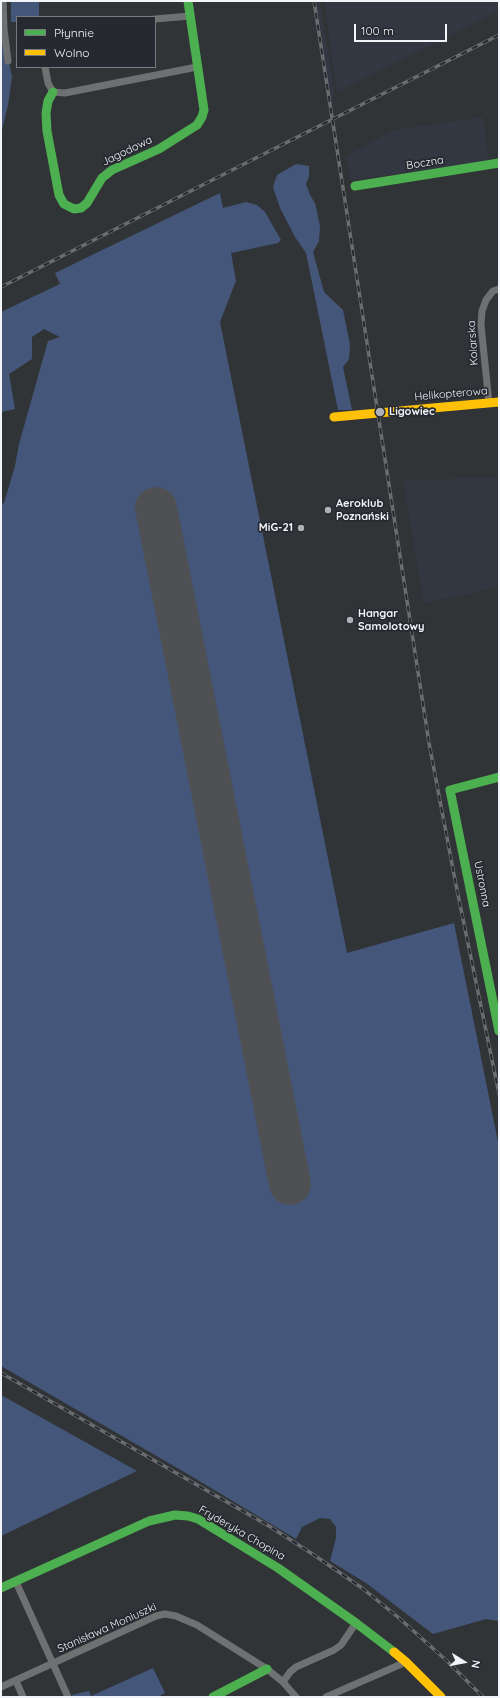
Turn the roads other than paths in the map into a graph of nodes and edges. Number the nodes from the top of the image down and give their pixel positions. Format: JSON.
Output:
{"nodes":[{"id":1,"x":3,"y":1,"type":"edge"},
{"id":2,"x":188,"y":1,"type":"edge"},
{"id":3,"x":190,"y":16,"type":"junction"},
{"id":4,"x":156,"y":18,"type":"edge"},
{"id":5,"x":8,"y":61,"type":"dead end"},
{"id":6,"x":197,"y":67,"type":"junction"},
{"id":7,"x":45,"y":68,"type":"edge"},
{"id":8,"x":53,"y":92,"type":"junction"},
{"id":9,"x":499,"y":163,"type":"edge"},
{"id":10,"x":354,"y":186,"type":"dead end"},
{"id":11,"x":499,"y":289,"type":"edge"},
{"id":12,"x":489,"y":402,"type":"junction"},
{"id":13,"x":499,"y":402,"type":"edge"},
{"id":14,"x":334,"y":417,"type":"dead end"},
{"id":15,"x":499,"y":777,"type":"edge"},
{"id":16,"x":499,"y":1031,"type":"edge"},
{"id":17,"x":16,"y":1582,"type":"junction"},
{"id":18,"x":1,"y":1588,"type":"edge"},
{"id":19,"x":356,"y":1623,"type":"junction"},
{"id":20,"x":406,"y":1662,"type":"junction"},
{"id":21,"x":54,"y":1664,"type":"junction"},
{"id":22,"x":268,"y":1669,"type":"junction"},
{"id":23,"x":16,"y":1681,"type":"junction"},
{"id":24,"x":284,"y":1682,"type":"junction"},
{"id":25,"x":1,"y":1687,"type":"edge"},
{"id":26,"x":23,"y":1697,"type":"edge"},
{"id":27,"x":68,"y":1697,"type":"edge"},
{"id":28,"x":212,"y":1697,"type":"edge"},
{"id":29,"x":296,"y":1697,"type":"edge"},
{"id":30,"x":326,"y":1697,"type":"edge"},
{"id":31,"x":441,"y":1697,"type":"edge"}],
"edges":[{"from":1,"to":5,"type":"street"},
{"from":2,"to":3,"type":"street"},
{"from":3,"to":4,"type":"street"},
{"from":3,"to":6,"type":"street"},
{"from":6,"to":8,"type":"street"},
{"from":6,"to":8,"type":"street","name":"Jagodowa"},
{"from":7,"to":8,"type":"street"},
{"from":9,"to":10,"type":"street","name":"Boczna"},
{"from":11,"to":12,"type":"street","name":"Kolarska"},
{"from":12,"to":13,"type":"street","name":"Helikopterowa"},
{"from":12,"to":14,"type":"street","name":"Helikopterowa"},
{"from":15,"to":16,"type":"street","name":"Ustronna"},
{"from":17,"to":18,"type":"street","name":"Fryderyka Chopina"},
{"from":17,"to":19,"type":"street","name":"Fryderyka Chopina"},
{"from":17,"to":21,"type":"street"},
{"from":19,"to":20,"type":"street","name":"Fryderyka Chopina"},
{"from":19,"to":24,"type":"street"},
{"from":20,"to":30,"type":"street"},
{"from":20,"to":31,"type":"street","name":"Fryderyka Chopina"},
{"from":21,"to":22,"type":"street","name":"Stanisława Moniuszki"},
{"from":21,"to":23,"type":"street","name":"Stanisława Moniuszki"},
{"from":21,"to":27,"type":"street"},
{"from":22,"to":24,"type":"street","name":"Stanisława Moniuszki"},
{"from":22,"to":28,"type":"street"},
{"from":23,"to":25,"type":"street","name":"Stanisława Moniuszki"},
{"from":23,"to":26,"type":"street"},
{"from":24,"to":29,"type":"street","name":"Stanisława Moniuszki"}]}
